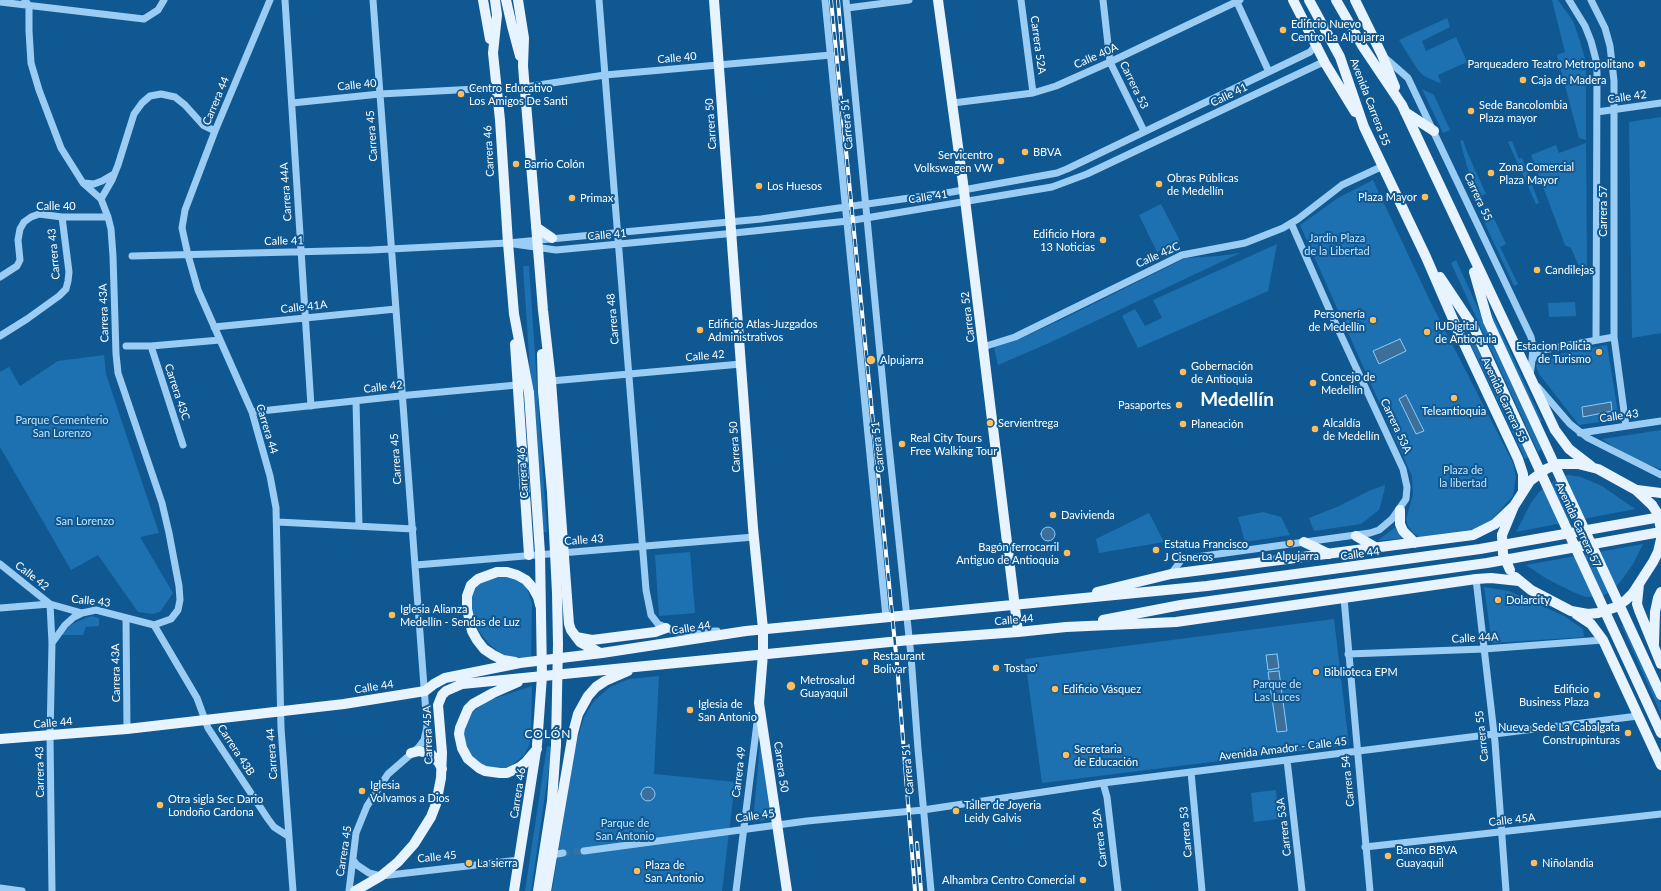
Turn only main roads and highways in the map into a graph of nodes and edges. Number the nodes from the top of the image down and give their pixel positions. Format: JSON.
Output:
{"nodes":[{"id":1,"x":483,"y":0,"type":"edge"},
{"id":2,"x":495,"y":0,"type":"edge"},
{"id":3,"x":506,"y":0,"type":"edge"},
{"id":4,"x":518,"y":0,"type":"edge"},
{"id":5,"x":714,"y":0,"type":"edge"},
{"id":6,"x":938,"y":0,"type":"edge"},
{"id":7,"x":1293,"y":0,"type":"edge"},
{"id":8,"x":1300,"y":0,"type":"edge"},
{"id":9,"x":1309,"y":0,"type":"edge"},
{"id":10,"x":1336,"y":0,"type":"edge"},
{"id":11,"x":1355,"y":0,"type":"edge"},
{"id":12,"x":1304,"y":20,"type":"junction"},
{"id":13,"x":493,"y":53,"type":"junction"},
{"id":14,"x":523,"y":66,"type":"junction"},
{"id":15,"x":1403,"y":109,"type":"junction"},
{"id":16,"x":1364,"y":127,"type":"junction"},
{"id":17,"x":1434,"y":131,"type":"road end"},
{"id":18,"x":536,"y":227,"type":"junction"},
{"id":19,"x":552,"y":238,"type":"road end"},
{"id":20,"x":1465,"y":241,"type":"junction"},
{"id":21,"x":1426,"y":257,"type":"junction"},
{"id":22,"x":542,"y":310,"type":"junction"},
{"id":23,"x":514,"y":314,"type":"junction"},
{"id":24,"x":1488,"y":321,"type":"joint"},
{"id":25,"x":1474,"y":328,"type":"joint"},
{"id":26,"x":1591,"y":466,"type":"junction"},
{"id":27,"x":1523,"y":490,"type":"junction"},
{"id":28,"x":1636,"y":490,"type":"junction"},
{"id":29,"x":1661,"y":493,"type":"edge"},
{"id":30,"x":1514,"y":506,"type":"junction"},
{"id":31,"x":1400,"y":510,"type":"road end"},
{"id":32,"x":1661,"y":517,"type":"edge"},
{"id":33,"x":1661,"y":531,"type":"edge"},
{"id":34,"x":1356,"y":536,"type":"road end"},
{"id":35,"x":1661,"y":539,"type":"edge"},
{"id":36,"x":1304,"y":542,"type":"road end"},
{"id":37,"x":1415,"y":543,"type":"junction"},
{"id":38,"x":1660,"y":543,"type":"edge"},
{"id":39,"x":1377,"y":548,"type":"junction"},
{"id":40,"x":1329,"y":554,"type":"junction"},
{"id":41,"x":529,"y":555,"type":"road end"},
{"id":42,"x":1657,"y":559,"type":"edge"},
{"id":43,"x":1519,"y":581,"type":"junction"},
{"id":44,"x":1639,"y":584,"type":"junction"},
{"id":45,"x":1661,"y":592,"type":"edge"},
{"id":46,"x":1061,"y":600,"type":"junction"},
{"id":47,"x":1014,"y":606,"type":"junction"},
{"id":48,"x":541,"y":607,"type":"junction"},
{"id":49,"x":1571,"y":611,"type":"junction"},
{"id":50,"x":1066,"y":627,"type":"junction"},
{"id":51,"x":666,"y":628,"type":"road end"},
{"id":52,"x":763,"y":629,"type":"junction"},
{"id":53,"x":1657,"y":630,"type":"edge"},
{"id":54,"x":1018,"y":632,"type":"junction"},
{"id":55,"x":575,"y":637,"type":"junction"},
{"id":56,"x":1654,"y":648,"type":"junction"},
{"id":57,"x":602,"y":653,"type":"junction"},
{"id":58,"x":763,"y":654,"type":"junction"},
{"id":59,"x":520,"y":663,"type":"junction"},
{"id":60,"x":1661,"y":664,"type":"edge"},
{"id":61,"x":641,"y":667,"type":"junction"},
{"id":62,"x":529,"y":677,"type":"junction"},
{"id":63,"x":442,"y":695,"type":"joint"},
{"id":64,"x":1661,"y":695,"type":"edge"},
{"id":65,"x":1661,"y":733,"type":"edge"},
{"id":66,"x":0,"y":739,"type":"edge"},
{"id":67,"x":537,"y":747,"type":"junction"},
{"id":68,"x":411,"y":753,"type":"road end"},
{"id":69,"x":1661,"y":765,"type":"edge"},
{"id":70,"x":442,"y":769,"type":"junction"},
{"id":71,"x":381,"y":876,"type":"joint"},
{"id":72,"x":366,"y":887,"type":"edge"},
{"id":73,"x":355,"y":891,"type":"edge"},
{"id":74,"x":514,"y":891,"type":"edge"},
{"id":75,"x":538,"y":891,"type":"edge"},
{"id":76,"x":546,"y":891,"type":"edge"},
{"id":77,"x":787,"y":891,"type":"edge"}],
"edges":[{"from":1,"to":13,"type":"main road","name":"Carrera 46"},
{"from":2,"to":13,"type":"main road","name":"Carrera 46"},
{"from":3,"to":14,"type":"main road"},
{"from":4,"to":14,"type":"main road"},
{"from":5,"to":52,"type":"main road","name":"Carrera 50"},
{"from":6,"to":47,"type":"main road","name":"Carrera 52"},
{"from":7,"to":12,"type":"main road"},
{"from":8,"to":12,"type":"main road"},
{"from":9,"to":16,"type":"main road","name":"Avenida Carrera 55"},
{"from":10,"to":15,"type":"main road","name":"Avenida Carrera 55"},
{"from":11,"to":15,"type":"main road","name":"Carrera 55"},
{"from":12,"to":16,"type":"main road"},
{"from":13,"to":23,"type":"main road","name":"Carrera 46"},
{"from":14,"to":18,"type":"main road"},
{"from":15,"to":17,"type":"main road"},
{"from":15,"to":20,"type":"main road","name":"Avenida Carrera 55"},
{"from":16,"to":21,"type":"main road","name":"Avenida Carrera 55"},
{"from":18,"to":19,"type":"main road"},
{"from":18,"to":22,"type":"main road"},
{"from":20,"to":24,"type":"main road","name":"Avenida Carrera 55"},
{"from":20,"to":26,"type":"main road","name":"Avenida Carrera 55"},
{"from":21,"to":25,"type":"main road","name":"Avenida Carrera 55"},
{"from":21,"to":27,"type":"main road","name":"Avenida Carrera 55"},
{"from":22,"to":55,"type":"main road"},
{"from":22,"to":75,"type":"main road","bridge":true},
{"from":23,"to":41,"type":"main road"},
{"from":23,"to":48,"type":"main road","name":"Carrera 46","bridge":true},
{"from":24,"to":64,"type":"main road","name":"Avenida Carrera 57","bridge":true},
{"from":25,"to":65,"type":"main road","name":"Avenida Carrera 57","bridge":true},
{"from":26,"to":27,"type":"main road"},
{"from":26,"to":28,"type":"main road"},
{"from":27,"to":30,"type":"main road"},
{"from":28,"to":29,"type":"main road"},
{"from":28,"to":33,"type":"main road","bridge":true},
{"from":30,"to":37,"type":"main road","name":"Calle 44"},
{"from":30,"to":43,"type":"main road","bridge":true},
{"from":31,"to":37,"type":"main road"},
{"from":32,"to":46,"type":"main road","name":"Calle 44"},
{"from":33,"to":50,"type":"main road","name":"Calle 44"},
{"from":34,"to":39,"type":"main road"},
{"from":35,"to":38,"type":"main road"},
{"from":36,"to":40,"type":"main road"},
{"from":37,"to":39,"type":"main road","name":"Calle 44"},
{"from":38,"to":42,"type":"main road"},
{"from":39,"to":40,"type":"main road","name":"Calle 44"},
{"from":40,"to":46,"type":"main road","name":"Calle 44"},
{"from":42,"to":44,"type":"main road"},
{"from":43,"to":49,"type":"main road"},
{"from":43,"to":50,"type":"main road","name":"Calle 44"},
{"from":44,"to":49,"type":"main road"},
{"from":44,"to":56,"type":"main road"},
{"from":45,"to":53,"type":"main road"},
{"from":46,"to":47,"type":"main road","name":"Calle 44"},
{"from":47,"to":52,"type":"main road","name":"Calle 44"},
{"from":47,"to":54,"type":"main road","name":"Carrera 52"},
{"from":48,"to":59,"type":"main road","bridge":true},
{"from":48,"to":67,"type":"main road","name":"Carrera 46","bridge":true},
{"from":49,"to":69,"type":"main road"},
{"from":50,"to":54,"type":"main road","name":"Calle 44"},
{"from":51,"to":55,"type":"main road"},
{"from":52,"to":57,"type":"main road","name":"Calle 44"},
{"from":52,"to":58,"type":"main road","name":"Carrera 50"},
{"from":53,"to":56,"type":"main road"},
{"from":54,"to":58,"type":"main road","name":"Calle 44"},
{"from":55,"to":57,"type":"main road"},
{"from":56,"to":60,"type":"main road"},
{"from":57,"to":59,"type":"main road","name":"Calle 44"},
{"from":58,"to":61,"type":"main road","name":"Calle 44"},
{"from":58,"to":77,"type":"main road","name":"Carrera 50"},
{"from":59,"to":66,"type":"main road","name":"Calle 44"},
{"from":61,"to":62,"type":"main road","name":"Calle 44"},
{"from":61,"to":76,"type":"main road"},
{"from":62,"to":63,"type":"main road","name":"Calle 44"},
{"from":62,"to":67,"type":"main road"},
{"from":63,"to":70,"type":"main road","name":"Carrera 45A"},
{"from":67,"to":74,"type":"main road","name":"Carrera 46"},
{"from":68,"to":70,"type":"main road"},
{"from":70,"to":71,"type":"main road","name":"Carrera 45A"},
{"from":71,"to":72,"type":"main road","name":"Calle 45"},
{"from":72,"to":73,"type":"main road","name":"Calle 45"}]}
